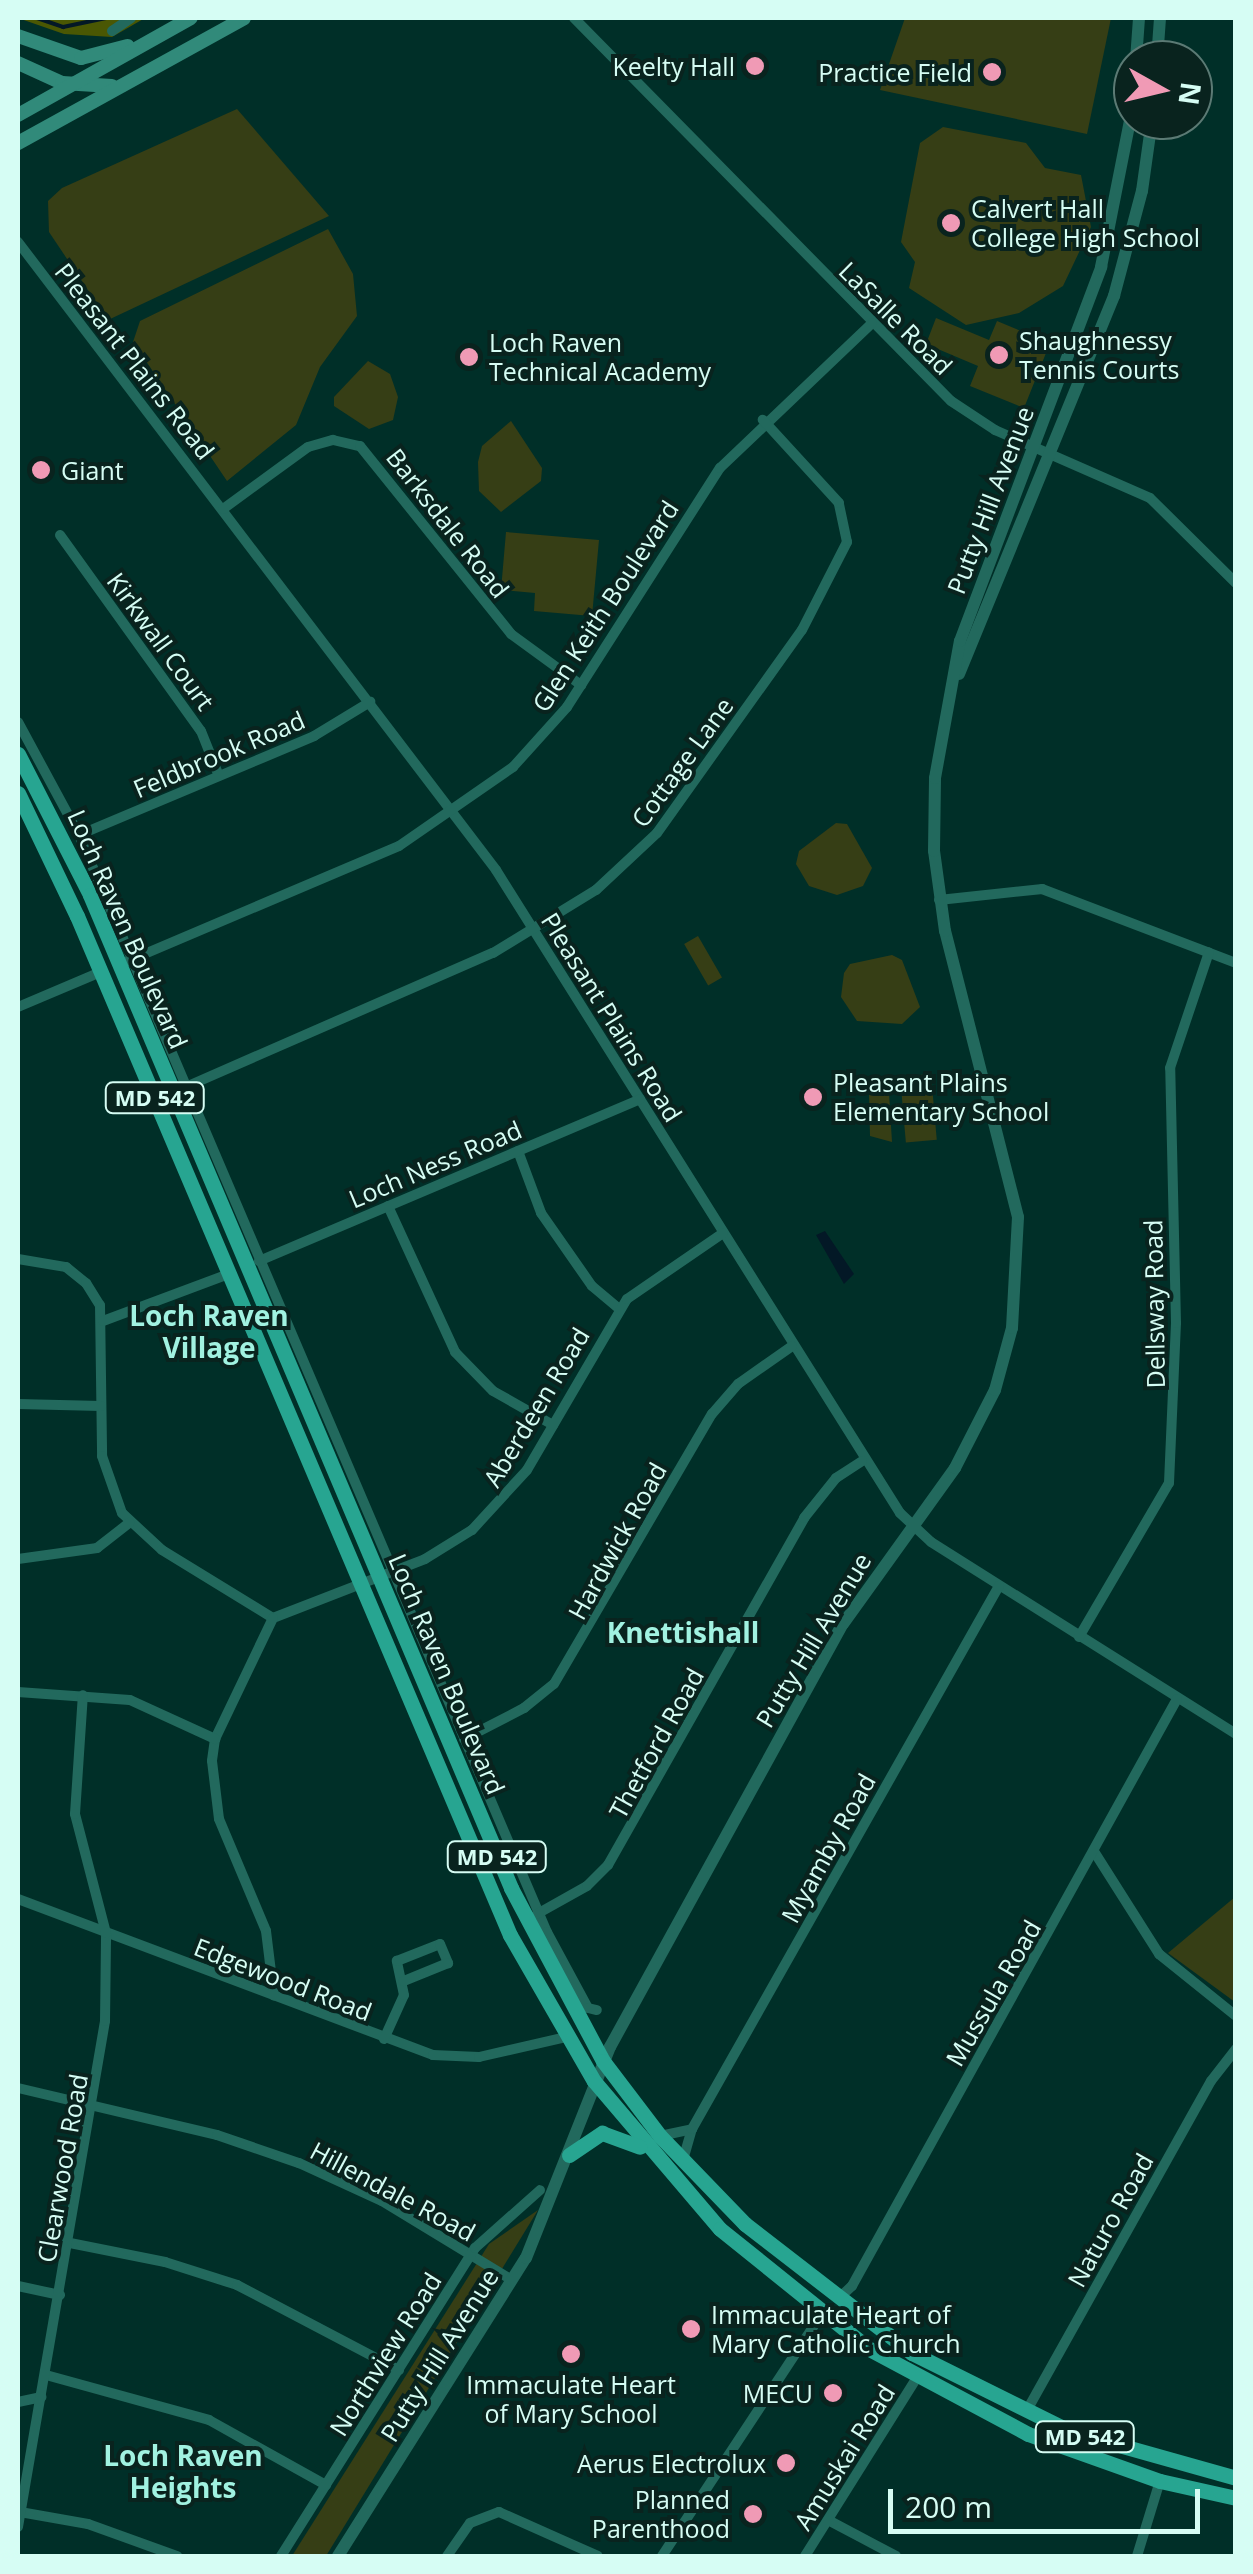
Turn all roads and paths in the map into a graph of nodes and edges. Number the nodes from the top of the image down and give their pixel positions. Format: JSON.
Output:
{"nodes":[{"id":1,"x":131,"y":18,"type":"edge"},
{"id":2,"x":191,"y":18,"type":"edge"},
{"id":3,"x":574,"y":18,"type":"edge"},
{"id":4,"x":240,"y":19,"type":"edge"},
{"id":5,"x":112,"y":31,"type":"dead end"},
{"id":6,"x":170,"y":32,"type":"junction"},
{"id":7,"x":18,"y":36,"type":"edge"},
{"id":8,"x":18,"y":63,"type":"edge"},
{"id":9,"x":71,"y":85,"type":"junction"},
{"id":10,"x":116,"y":86,"type":"junction"},
{"id":11,"x":18,"y":115,"type":"edge"},
{"id":12,"x":1128,"y":140,"type":"edge"},
{"id":13,"x":1149,"y":140,"type":"edge"},
{"id":14,"x":18,"y":143,"type":"edge"},
{"id":15,"x":18,"y":242,"type":"edge"},
{"id":16,"x":872,"y":323,"type":"junction"},
{"id":17,"x":763,"y":420,"type":"junction"},
{"id":18,"x":1033,"y":448,"type":"junction"},
{"id":19,"x":1049,"y":454,"type":"junction"},
{"id":20,"x":223,"y":509,"type":"junction"},
{"id":21,"x":60,"y":536,"type":"dead end"},
{"id":22,"x":1236,"y":582,"type":"edge"},
{"id":23,"x":955,"y":680,"type":"junction"},
{"id":24,"x":581,"y":685,"type":"junction"},
{"id":25,"x":370,"y":702,"type":"junction"},
{"id":26,"x":18,"y":722,"type":"edge"},
{"id":27,"x":18,"y":754,"type":"edge"},
{"id":28,"x":220,"y":776,"type":"junction"},
{"id":29,"x":18,"y":793,"type":"edge"},
{"id":30,"x":456,"y":813,"type":"junction"},
{"id":31,"x":79,"y":834,"type":"junction"},
{"id":32,"x":939,"y":900,"type":"junction"},
{"id":33,"x":534,"y":929,"type":"junction"},
{"id":34,"x":1210,"y":952,"type":"junction"},
{"id":35,"x":126,"y":962,"type":"junction"},
{"id":36,"x":1236,"y":963,"type":"edge"},
{"id":37,"x":101,"y":972,"type":"junction"},
{"id":38,"x":18,"y":1007,"type":"edge"},
{"id":39,"x":188,"y":1086,"type":"junction"},
{"id":40,"x":640,"y":1098,"type":"junction"},
{"id":41,"x":518,"y":1151,"type":"junction"},
{"id":42,"x":388,"y":1206,"type":"junction"},
{"id":43,"x":723,"y":1233,"type":"junction"},
{"id":44,"x":18,"y":1259,"type":"edge"},
{"id":45,"x":254,"y":1263,"type":"junction"},
{"id":46,"x":230,"y":1274,"type":"junction"},
{"id":47,"x":619,"y":1310,"type":"junction"},
{"id":48,"x":103,"y":1321,"type":"junction"},
{"id":49,"x":792,"y":1346,"type":"junction"},
{"id":50,"x":18,"y":1404,"type":"edge"},
{"id":51,"x":101,"y":1406,"type":"junction"},
{"id":52,"x":553,"y":1425,"type":"junction"},
{"id":53,"x":862,"y":1461,"type":"junction"},
{"id":54,"x":129,"y":1523,"type":"junction"},
{"id":55,"x":912,"y":1526,"type":"junction"},
{"id":56,"x":18,"y":1559,"type":"edge"},
{"id":57,"x":386,"y":1575,"type":"junction"},
{"id":58,"x":361,"y":1585,"type":"junction"},
{"id":59,"x":999,"y":1586,"type":"junction"},
{"id":60,"x":274,"y":1618,"type":"junction"},
{"id":61,"x":1079,"y":1637,"type":"junction"},
{"id":62,"x":18,"y":1692,"type":"edge"},
{"id":63,"x":82,"y":1696,"type":"junction"},
{"id":64,"x":1177,"y":1700,"type":"junction"},
{"id":65,"x":1236,"y":1734,"type":"edge"},
{"id":66,"x":464,"y":1738,"type":"junction"},
{"id":67,"x":215,"y":1740,"type":"junction"},
{"id":68,"x":1095,"y":1853,"type":"junction"},
{"id":69,"x":18,"y":1899,"type":"edge"},
{"id":70,"x":532,"y":1917,"type":"junction"},
{"id":71,"x":106,"y":1933,"type":"junction"},
{"id":72,"x":404,"y":1980,"type":"junction"},
{"id":73,"x":274,"y":1996,"type":"junction"},
{"id":74,"x":597,"y":2010,"type":"dead end"},
{"id":75,"x":1236,"y":2016,"type":"edge"},
{"id":76,"x":556,"y":2021,"type":"junction"},
{"id":77,"x":566,"y":2038,"type":"junction"},
{"id":78,"x":384,"y":2039,"type":"junction"},
{"id":79,"x":539,"y":2040,"type":"junction"},
{"id":80,"x":1236,"y":2049,"type":"edge"},
{"id":81,"x":603,"y":2061,"type":"junction"},
{"id":82,"x":594,"y":2081,"type":"junction"},
{"id":83,"x":18,"y":2088,"type":"edge"},
{"id":84,"x":94,"y":2109,"type":"junction"},
{"id":85,"x":692,"y":2129,"type":"junction"},
{"id":86,"x":660,"y":2136,"type":"junction"},
{"id":87,"x":648,"y":2152,"type":"junction"},
{"id":88,"x":569,"y":2155,"type":"junction"},
{"id":89,"x":682,"y":2160,"type":"junction"},
{"id":90,"x":540,"y":2190,"type":"dead end"},
{"id":91,"x":70,"y":2243,"type":"junction"},
{"id":92,"x":471,"y":2255,"type":"junction"},
{"id":93,"x":512,"y":2280,"type":"junction"},
{"id":94,"x":18,"y":2286,"type":"edge"},
{"id":95,"x":60,"y":2296,"type":"junction"},
{"id":96,"x":836,"y":2301,"type":"junction"},
{"id":97,"x":821,"y":2315,"type":"junction"},
{"id":98,"x":398,"y":2370,"type":"junction"},
{"id":99,"x":46,"y":2375,"type":"junction"},
{"id":100,"x":916,"y":2379,"type":"junction"},
{"id":101,"x":41,"y":2397,"type":"junction"},
{"id":102,"x":18,"y":2402,"type":"edge"},
{"id":103,"x":1025,"y":2414,"type":"junction"},
{"id":104,"x":1236,"y":2478,"type":"edge"},
{"id":105,"x":1160,"y":2481,"type":"junction"},
{"id":106,"x":326,"y":2485,"type":"junction"},
{"id":107,"x":1236,"y":2498,"type":"edge"},
{"id":108,"x":20,"y":2512,"type":"junction"},
{"id":109,"x":828,"y":2520,"type":"junction"},
{"id":110,"x":18,"y":2527,"type":"edge"},
{"id":111,"x":176,"y":2556,"type":"edge"},
{"id":112,"x":281,"y":2556,"type":"edge"},
{"id":113,"x":338,"y":2556,"type":"edge"},
{"id":114,"x":447,"y":2556,"type":"edge"},
{"id":115,"x":598,"y":2556,"type":"edge"},
{"id":116,"x":662,"y":2556,"type":"edge"},
{"id":117,"x":804,"y":2556,"type":"edge"},
{"id":118,"x":896,"y":2556,"type":"edge"},
{"id":119,"x":1137,"y":2556,"type":"edge"}],
"edges":[{"from":1,"to":5,"type":"street"},
{"from":2,"to":6,"type":"main road"},
{"from":3,"to":16,"type":"street","name":"LaSalle Road"},
{"from":4,"to":10,"type":"main road"},
{"from":6,"to":7,"type":"main road"},
{"from":6,"to":9,"type":"main road"},
{"from":8,"to":9,"type":"main road"},
{"from":9,"to":10,"type":"main road"},
{"from":9,"to":11,"type":"main road"},
{"from":10,"to":14,"type":"main road"},
{"from":12,"to":18,"type":"street","name":"Putty Hill Avenue"},
{"from":13,"to":19,"type":"street","name":"Putty Hill Avenue"},
{"from":15,"to":20,"type":"street","name":"Pleasant Plains Road"},
{"from":16,"to":17,"type":"street","name":"Glen Keith Boulevard"},
{"from":16,"to":18,"type":"street","name":"LaSalle Road"},
{"from":17,"to":24,"type":"street","name":"Glen Keith Boulevard"},
{"from":17,"to":33,"type":"street","name":"Cottage Lane"},
{"from":18,"to":19,"type":"street","name":"LaSalle Road"},
{"from":18,"to":23,"type":"street","name":"Putty Hill Avenue"},
{"from":19,"to":22,"type":"street","name":"LaSalle Road"},
{"from":19,"to":23,"type":"street","name":"Putty Hill Avenue"},
{"from":20,"to":24,"type":"street","name":"Barksdale Road"},
{"from":20,"to":25,"type":"street","name":"Pleasant Plains Road"},
{"from":21,"to":28,"type":"street","name":"Kirkwall Court"},
{"from":23,"to":32,"type":"street","name":"Putty Hill Avenue"},
{"from":24,"to":30,"type":"street","name":"Glen Keith Boulevard"},
{"from":25,"to":28,"type":"street","name":"Feldbrook Road"},
{"from":25,"to":30,"type":"street","name":"Pleasant Plains Road"},
{"from":26,"to":31,"type":"street","name":"Loch Raven Boulevard"},
{"from":27,"to":35,"type":"main road","name":"Loch Raven Boulevard","number":"MD 542"},
{"from":28,"to":31,"type":"street","name":"Feldbrook Road"},
{"from":29,"to":37,"type":"main road","name":"Loch Raven Boulevard","number":"MD 542"},
{"from":30,"to":33,"type":"street","name":"Pleasant Plains Road"},
{"from":30,"to":35,"type":"street","name":"Glen Keith Boulevard"},
{"from":31,"to":35,"type":"street","name":"Loch Raven Boulevard"},
{"from":32,"to":34,"type":"street"},
{"from":32,"to":55,"type":"street","name":"Putty Hill Avenue"},
{"from":33,"to":39,"type":"street","name":"Cottage Lane"},
{"from":33,"to":40,"type":"street","name":"Pleasant Plains Road"},
{"from":34,"to":36,"type":"street"},
{"from":34,"to":61,"type":"street","name":"Dellsway Road"},
{"from":35,"to":37,"type":"main road"},
{"from":35,"to":39,"type":"street","name":"Loch Raven Boulevard"},
{"from":35,"to":45,"type":"main road","name":"Loch Raven Boulevard","number":"MD 542"},
{"from":37,"to":38,"type":"street"},
{"from":37,"to":46,"type":"main road","name":"Loch Raven Boulevard","number":"MD 542"},
{"from":39,"to":45,"type":"street","name":"Loch Raven Boulevard"},
{"from":40,"to":41,"type":"street","name":"Loch Ness Road"},
{"from":40,"to":43,"type":"street","name":"Pleasant Plains Road"},
{"from":41,"to":42,"type":"street","name":"Loch Ness Road"},
{"from":41,"to":47,"type":"street"},
{"from":42,"to":45,"type":"street","name":"Loch Ness Road"},
{"from":42,"to":52,"type":"street"},
{"from":43,"to":47,"type":"street","name":"Aberdeen Road"},
{"from":43,"to":49,"type":"street","name":"Pleasant Plains Road"},
{"from":44,"to":48,"type":"street"},
{"from":45,"to":46,"type":"main road"},
{"from":45,"to":57,"type":"main road","name":"Loch Raven Boulevard","number":"MD 542"},
{"from":46,"to":48,"type":"street"},
{"from":46,"to":58,"type":"main road","name":"Loch Raven Boulevard","number":"MD 542"},
{"from":47,"to":52,"type":"street","name":"Aberdeen Road"},
{"from":48,"to":51,"type":"street"},
{"from":49,"to":53,"type":"street","name":"Pleasant Plains Road"},
{"from":49,"to":66,"type":"street","name":"Hardwick Road"},
{"from":50,"to":51,"type":"street"},
{"from":51,"to":54,"type":"street"},
{"from":52,"to":57,"type":"street","name":"Aberdeen Road"},
{"from":53,"to":55,"type":"street","name":"Pleasant Plains Road"},
{"from":53,"to":70,"type":"street","name":"Thetford Road"},
{"from":54,"to":56,"type":"street"},
{"from":54,"to":60,"type":"street"},
{"from":55,"to":59,"type":"street","name":"Pleasant Plains Road"},
{"from":55,"to":81,"type":"street","name":"Putty Hill Avenue"},
{"from":57,"to":58,"type":"street","name":"Aberdeen Road"},
{"from":57,"to":66,"type":"street","name":"Loch Raven Boulevard"},
{"from":57,"to":70,"type":"main road","name":"Loch Raven Boulevard","number":"MD 542"},
{"from":58,"to":60,"type":"street","name":"Aberdeen Road"},
{"from":58,"to":76,"type":"main road","name":"Loch Raven Boulevard","number":"MD 542"},
{"from":59,"to":61,"type":"street","name":"Pleasant Plains Road"},
{"from":59,"to":85,"type":"street","name":"Myamby Road"},
{"from":60,"to":67,"type":"street"},
{"from":61,"to":64,"type":"street","name":"Pleasant Plains Road"},
{"from":62,"to":63,"type":"street"},
{"from":63,"to":67,"type":"street"},
{"from":63,"to":71,"type":"street","name":"Clearwood Road"},
{"from":64,"to":65,"type":"street","name":"Pleasant Plains Road"},
{"from":64,"to":68,"type":"street","name":"Mussula Road"},
{"from":66,"to":70,"type":"street","name":"Loch Raven Boulevard"},
{"from":67,"to":73,"type":"street"},
{"from":68,"to":75,"type":"street"},
{"from":68,"to":96,"type":"street","name":"Mussula Road"},
{"from":69,"to":71,"type":"street","name":"Edgewood Road"},
{"from":70,"to":74,"type":"street","name":"Loch Raven Boulevard"},
{"from":70,"to":81,"type":"main road","name":"Loch Raven Boulevard","number":"MD 542"},
{"from":71,"to":73,"type":"street","name":"Edgewood Road"},
{"from":71,"to":84,"type":"street","name":"Clearwood Road"},
{"from":72,"to":72,"type":"street"},
{"from":72,"to":78,"type":"street"},
{"from":73,"to":78,"type":"street","name":"Edgewood Road"},
{"from":76,"to":77,"type":"main road","name":"Loch Raven Boulevard","number":"MD 542"},
{"from":76,"to":79,"type":"street"},
{"from":77,"to":79,"type":"street","name":"Edgewood Road"},
{"from":77,"to":82,"type":"main road","name":"Loch Raven Boulevard","number":"MD 542"},
{"from":78,"to":79,"type":"street","name":"Edgewood Road"},
{"from":80,"to":103,"type":"street","name":"Naturo Road"},
{"from":81,"to":82,"type":"street","name":"Putty Hill Avenue"},
{"from":81,"to":86,"type":"main road","name":"Loch Raven Boulevard","number":"MD 542"},
{"from":82,"to":87,"type":"main road","name":"Loch Raven Boulevard","number":"MD 542"},
{"from":82,"to":88,"type":"street","name":"Putty Hill Avenue"},
{"from":83,"to":84,"type":"street","name":"Hillendale Road"},
{"from":84,"to":91,"type":"street","name":"Clearwood Road"},
{"from":84,"to":92,"type":"street","name":"Hillendale Road"},
{"from":85,"to":86,"type":"street"},
{"from":85,"to":89,"type":"street","name":"Myamby Road"},
{"from":86,"to":89,"type":"main road","name":"Loch Raven Boulevard","number":"MD 542"},
{"from":87,"to":88,"type":"main road"},
{"from":87,"to":97,"type":"main road","name":"Loch Raven Boulevard","number":"MD 542"},
{"from":88,"to":93,"type":"street","name":"Putty Hill Avenue"},
{"from":89,"to":96,"type":"main road","name":"Loch Raven Boulevard","number":"MD 542"},
{"from":90,"to":92,"type":"street","name":"Northview Road"},
{"from":91,"to":95,"type":"street","name":"Clearwood Road"},
{"from":91,"to":98,"type":"street"},
{"from":92,"to":93,"type":"street","name":"Hillendale Road"},
{"from":92,"to":98,"type":"street","name":"Northview Road"},
{"from":93,"to":113,"type":"street","name":"Putty Hill Avenue"},
{"from":94,"to":95,"type":"street"},
{"from":95,"to":99,"type":"street","name":"Clearwood Road"},
{"from":96,"to":97,"type":"main road"},
{"from":96,"to":103,"type":"main road","name":"Loch Raven Boulevard","number":"MD 542"},
{"from":97,"to":100,"type":"main road","name":"Loch Raven Boulevard","number":"MD 542"},
{"from":97,"to":116,"type":"street"},
{"from":98,"to":106,"type":"street","name":"Northview Road"},
{"from":99,"to":101,"type":"street","name":"Clearwood Road"},
{"from":99,"to":106,"type":"street"},
{"from":100,"to":105,"type":"main road","name":"Loch Raven Boulevard","number":"MD 542"},
{"from":100,"to":109,"type":"street","name":"Amuskai Road"},
{"from":101,"to":102,"type":"street"},
{"from":101,"to":108,"type":"street","name":"Clearwood Road"},
{"from":103,"to":104,"type":"main road","name":"Loch Raven Boulevard","number":"MD 542"},
{"from":105,"to":107,"type":"main road","name":"Loch Raven Boulevard","number":"MD 542"},
{"from":105,"to":119,"type":"street"},
{"from":106,"to":112,"type":"street","name":"Northview Road"},
{"from":108,"to":110,"type":"street","name":"Clearwood Road"},
{"from":108,"to":111,"type":"street"},
{"from":109,"to":117,"type":"street","name":"Amuskai Road"},
{"from":109,"to":118,"type":"street"},
{"from":114,"to":115,"type":"street"}]}
